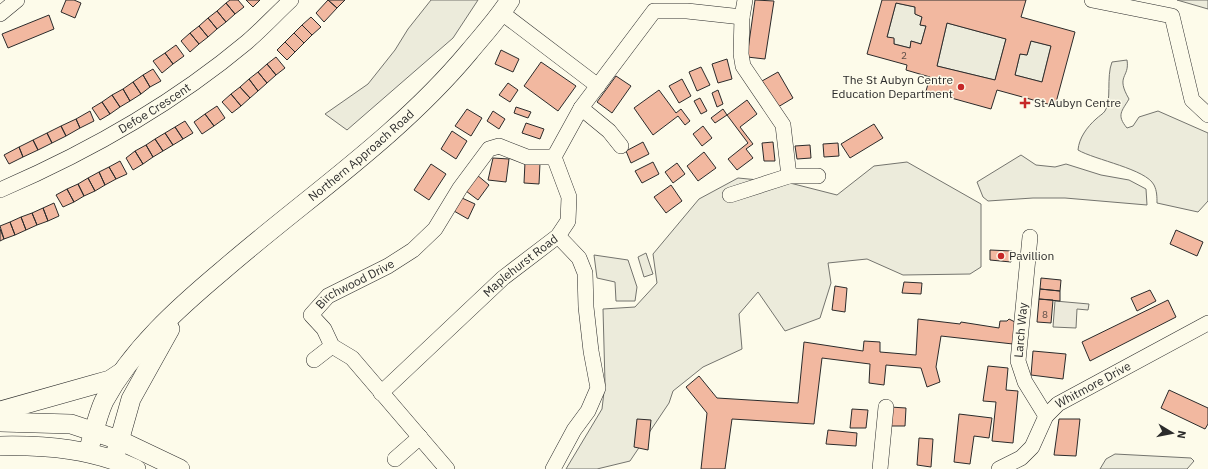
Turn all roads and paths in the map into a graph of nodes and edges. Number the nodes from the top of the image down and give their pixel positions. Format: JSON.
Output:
{"nodes":[{"id":1,"x":17,"y":0,"type":"edge"},
{"id":2,"x":291,"y":0,"type":"edge"},
{"id":3,"x":745,"y":0,"type":"edge"},
{"id":4,"x":1092,"y":0,"type":"edge"},
{"id":5,"x":651,"y":5,"type":"edge"},
{"id":6,"x":506,"y":7,"type":"edge"},
{"id":7,"x":0,"y":14,"type":"edge"},
{"id":8,"x":742,"y":17,"type":"junction"},
{"id":9,"x":598,"y":86,"type":"junction"},
{"id":10,"x":581,"y":108,"type":"junction"},
{"id":11,"x":1208,"y":115,"type":"edge"},
{"id":12,"x":621,"y":146,"type":"dead end"},
{"id":13,"x":554,"y":157,"type":"junction"},
{"id":14,"x":789,"y":176,"type":"junction"},
{"id":15,"x":818,"y":176,"type":"dead end"},
{"id":16,"x":0,"y":190,"type":"edge"},
{"id":17,"x":730,"y":195,"type":"dead end"},
{"id":18,"x":558,"y":236,"type":"junction"},
{"id":19,"x":1030,"y":237,"type":"dead end"},
{"id":20,"x":195,"y":293,"type":"junction"},
{"id":21,"x":1208,"y":323,"type":"edge"},
{"id":22,"x":332,"y":346,"type":"junction"},
{"id":23,"x":314,"y":360,"type":"dead end"},
{"id":24,"x":122,"y":372,"type":"junction"},
{"id":25,"x":381,"y":393,"type":"junction"},
{"id":26,"x":886,"y":407,"type":"dead end"},
{"id":27,"x":0,"y":411,"type":"edge"},
{"id":28,"x":1046,"y":416,"type":"junction"},
{"id":29,"x":0,"y":422,"type":"edge"},
{"id":30,"x":94,"y":431,"type":"junction"},
{"id":31,"x":420,"y":437,"type":"junction"},
{"id":32,"x":119,"y":440,"type":"junction"},
{"id":33,"x":0,"y":446,"type":"edge"},
{"id":34,"x":88,"y":452,"type":"junction"},
{"id":35,"x":114,"y":459,"type":"junction"},
{"id":36,"x":395,"y":459,"type":"dead end"},
{"id":37,"x":136,"y":469,"type":"edge"},
{"id":38,"x":180,"y":469,"type":"edge"},
{"id":39,"x":447,"y":469,"type":"edge"},
{"id":40,"x":553,"y":469,"type":"edge"},
{"id":41,"x":880,"y":469,"type":"edge"},
{"id":42,"x":999,"y":469,"type":"edge"}],
"edges":[{"from":1,"to":7,"type":"street"},
{"from":2,"to":16,"type":"street","name":"Defoe Crescent"},
{"from":3,"to":8,"type":"street"},
{"from":4,"to":11,"type":"street"},
{"from":5,"to":8,"type":"street"},
{"from":5,"to":9,"type":"street"},
{"from":6,"to":9,"type":"street"},
{"from":6,"to":20,"type":"main road","name":"Northern Approach Road"},
{"from":8,"to":14,"type":"street"},
{"from":9,"to":10,"type":"street"},
{"from":10,"to":12,"type":"street"},
{"from":10,"to":13,"type":"street"},
{"from":13,"to":18,"type":"street","name":"Maplehurst Road"},
{"from":13,"to":22,"type":"street","name":"Birchwood Drive"},
{"from":14,"to":15,"type":"street"},
{"from":14,"to":17,"type":"street"},
{"from":18,"to":25,"type":"street","name":"Maplehurst Road"},
{"from":18,"to":40,"type":"street"},
{"from":19,"to":28,"type":"street","name":"Larch Way"},
{"from":20,"to":24,"type":"main road","name":"Northern Approach Road"},
{"from":20,"to":32,"type":"main road","name":"Northern Approach Road"},
{"from":21,"to":28,"type":"street","name":"Whitmore Drive"},
{"from":22,"to":23,"type":"street"},
{"from":22,"to":25,"type":"street"},
{"from":24,"to":27,"type":"main road","name":"Northern Approach Road"},
{"from":24,"to":30,"type":"main road","name":"Northern Approach Road"},
{"from":25,"to":31,"type":"street"},
{"from":26,"to":41,"type":"street"},
{"from":28,"to":42,"type":"street","name":"Whitmore Drive"},
{"from":29,"to":30,"type":"main road"},
{"from":30,"to":32,"type":"main road"},
{"from":30,"to":34,"type":"main road","name":"Northern Approach Road"},
{"from":31,"to":36,"type":"street"},
{"from":31,"to":39,"type":"street"},
{"from":32,"to":35,"type":"main road","name":"Northern Approach Road"},
{"from":32,"to":38,"type":"main road"},
{"from":33,"to":34,"type":"main road"},
{"from":34,"to":35,"type":"main road"},
{"from":35,"to":37,"type":"main road"}]}
